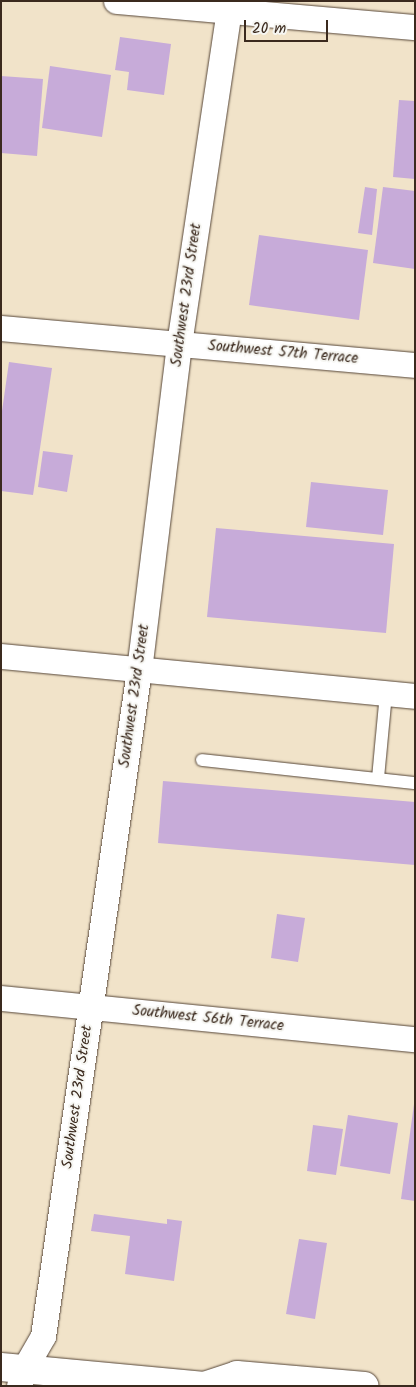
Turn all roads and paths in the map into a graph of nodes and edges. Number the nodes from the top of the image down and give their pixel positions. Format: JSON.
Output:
{"nodes":[{"id":1,"x":116,"y":1,"type":"edge"},
{"id":2,"x":229,"y":6,"type":"edge"},
{"id":3,"x":415,"y":27,"type":"edge"},
{"id":4,"x":1,"y":328,"type":"edge"},
{"id":5,"x":179,"y":344,"type":"junction"},
{"id":6,"x":415,"y":365,"type":"edge"},
{"id":7,"x":1,"y":656,"type":"edge"},
{"id":8,"x":139,"y":670,"type":"junction"},
{"id":9,"x":386,"y":693,"type":"junction"},
{"id":10,"x":415,"y":696,"type":"edge"},
{"id":11,"x":202,"y":760,"type":"dead end"},
{"id":12,"x":378,"y":778,"type":"junction"},
{"id":13,"x":415,"y":782,"type":"edge"},
{"id":14,"x":1,"y":998,"type":"edge"},
{"id":15,"x":91,"y":1007,"type":"junction"},
{"id":16,"x":415,"y":1039,"type":"edge"},
{"id":17,"x":15,"y":1374,"type":"edge"},
{"id":18,"x":204,"y":1386,"type":"edge"},
{"id":19,"x":365,"y":1386,"type":"edge"}],
"edges":[{"from":1,"to":2,"type":"street"},
{"from":2,"to":3,"type":"street"},
{"from":2,"to":5,"type":"street","name":"Southwest 23rd Street"},
{"from":4,"to":5,"type":"street","name":"Southwest 57th Terrace"},
{"from":5,"to":6,"type":"street","name":"Southwest 57th Terrace"},
{"from":5,"to":8,"type":"street","name":"Southwest 23rd Street"},
{"from":7,"to":8,"type":"street"},
{"from":8,"to":9,"type":"street"},
{"from":8,"to":15,"type":"street","name":"Southwest 23rd Street"},
{"from":9,"to":10,"type":"street"},
{"from":9,"to":12,"type":"lane"},
{"from":11,"to":12,"type":"lane"},
{"from":12,"to":13,"type":"lane"},
{"from":14,"to":15,"type":"street","name":"Southwest 56th Terrace"},
{"from":15,"to":16,"type":"street","name":"Southwest 56th Terrace"},
{"from":15,"to":17,"type":"street","name":"Southwest 23rd Street"},
{"from":17,"to":18,"type":"street"},
{"from":18,"to":19,"type":"street"}]}
